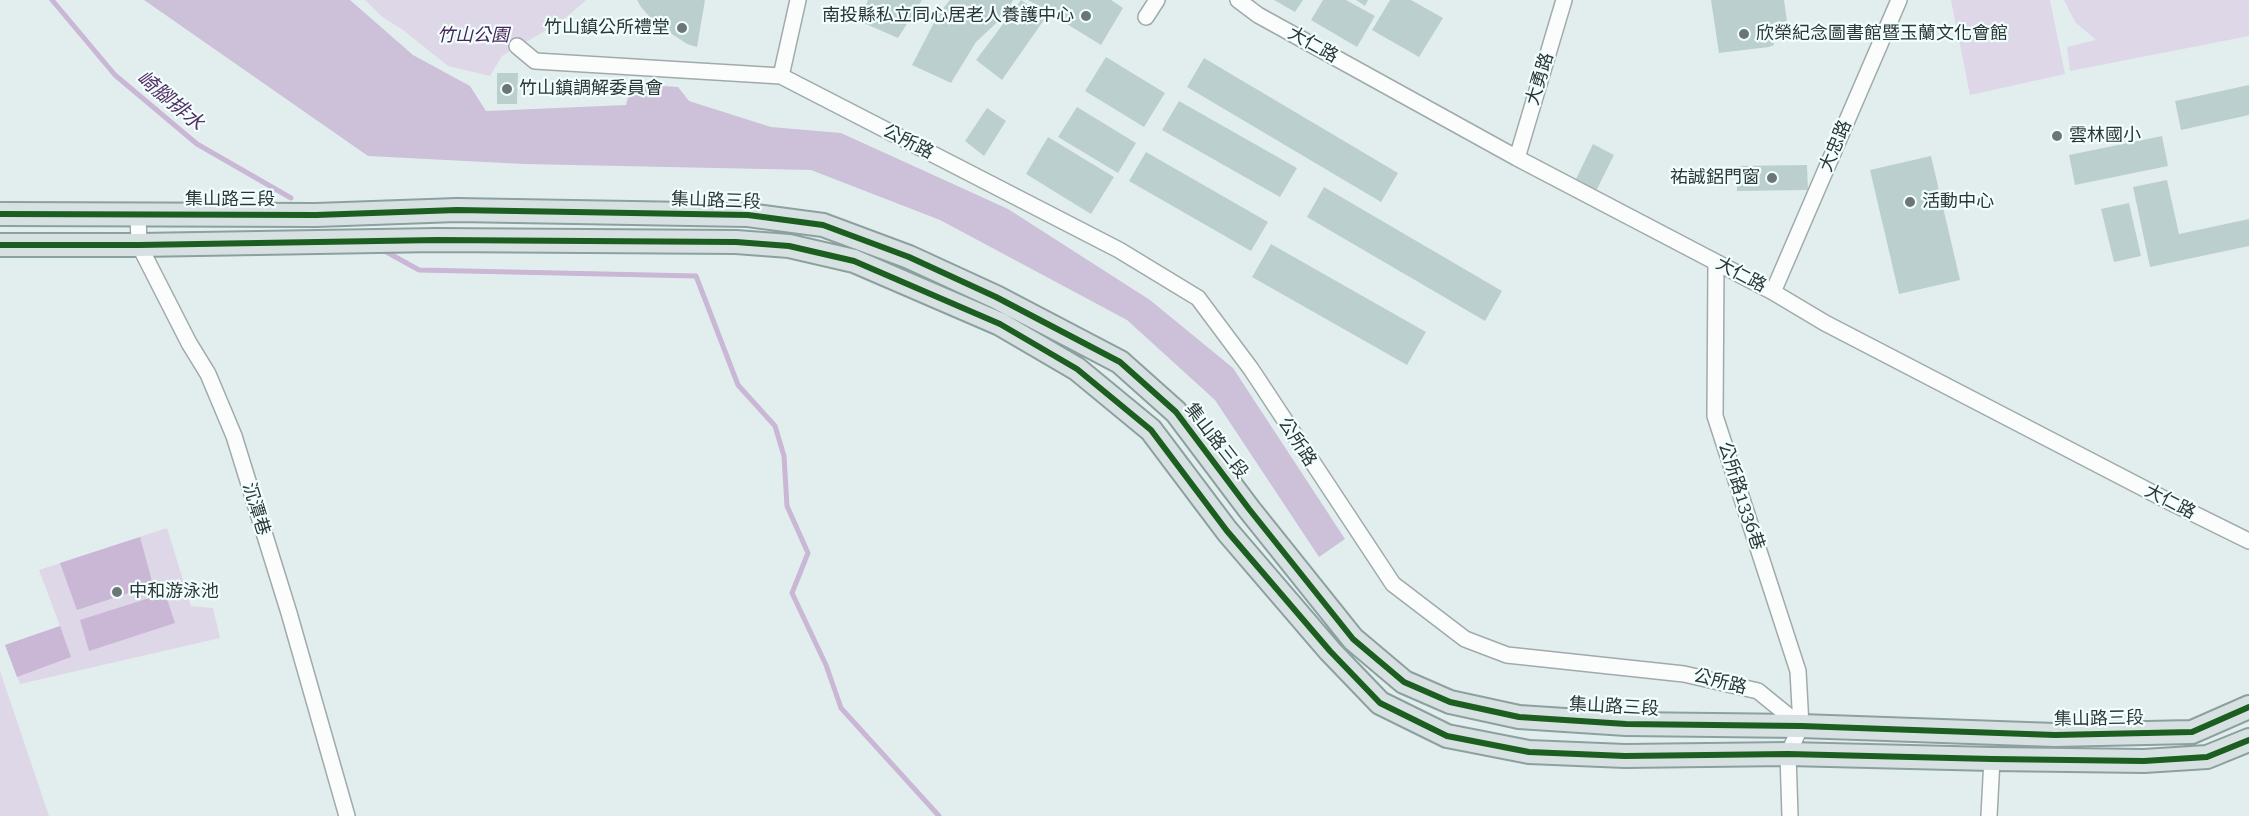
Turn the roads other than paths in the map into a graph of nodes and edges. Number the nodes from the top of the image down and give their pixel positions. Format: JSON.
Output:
{"nodes":[{"id":1,"x":798,"y":0,"type":"edge"},
{"id":2,"x":1157,"y":0,"type":"edge"},
{"id":3,"x":1238,"y":0,"type":"edge"},
{"id":4,"x":1563,"y":0,"type":"edge"},
{"id":5,"x":1899,"y":0,"type":"edge"},
{"id":6,"x":1146,"y":17,"type":"dead end"},
{"id":7,"x":517,"y":46,"type":"dead end"},
{"id":8,"x":781,"y":76,"type":"junction"},
{"id":9,"x":1517,"y":158,"type":"junction"},
{"id":10,"x":0,"y":214,"type":"edge"},
{"id":11,"x":138,"y":214,"type":"junction"},
{"id":12,"x":0,"y":245,"type":"edge"},
{"id":13,"x":139,"y":245,"type":"junction"},
{"id":14,"x":1716,"y":262,"type":"junction"},
{"id":15,"x":1773,"y":292,"type":"junction"},
{"id":16,"x":2249,"y":541,"type":"edge"},
{"id":17,"x":2248,"y":710,"type":"edge"},
{"id":18,"x":1801,"y":726,"type":"junction"},
{"id":19,"x":2249,"y":740,"type":"edge"},
{"id":20,"x":1788,"y":754,"type":"junction"},
{"id":21,"x":1992,"y":759,"type":"junction"},
{"id":22,"x":346,"y":816,"type":"edge"},
{"id":23,"x":1790,"y":816,"type":"edge"},
{"id":24,"x":1989,"y":816,"type":"edge"}],
"edges":[{"from":1,"to":8,"type":"street"},
{"from":2,"to":6,"type":"street"},
{"from":3,"to":9,"type":"street","name":"大仁路"},
{"from":4,"to":9,"type":"street","name":"大勇路"},
{"from":5,"to":15,"type":"street","name":"大忠路"},
{"from":7,"to":8,"type":"street","name":"公所路"},
{"from":8,"to":18,"type":"street","name":"公所路"},
{"from":9,"to":14,"type":"street","name":"大仁路"},
{"from":10,"to":11,"type":"main road","name":"集山路三段"},
{"from":11,"to":13,"type":"street","name":"沉潭巷"},
{"from":11,"to":18,"type":"main road","name":"集山路三段"},
{"from":12,"to":13,"type":"main road"},
{"from":13,"to":20,"type":"main road"},
{"from":13,"to":22,"type":"street","name":"沉潭巷"},
{"from":14,"to":15,"type":"street","name":"大仁路"},
{"from":14,"to":18,"type":"street","name":"公所路1336巷"},
{"from":15,"to":16,"type":"street","name":"大仁路"},
{"from":17,"to":18,"type":"main road","name":"集山路三段"},
{"from":18,"to":20,"type":"street"},
{"from":19,"to":21,"type":"main road"},
{"from":20,"to":21,"type":"main road"},
{"from":20,"to":23,"type":"street"},
{"from":21,"to":24,"type":"street"}]}
